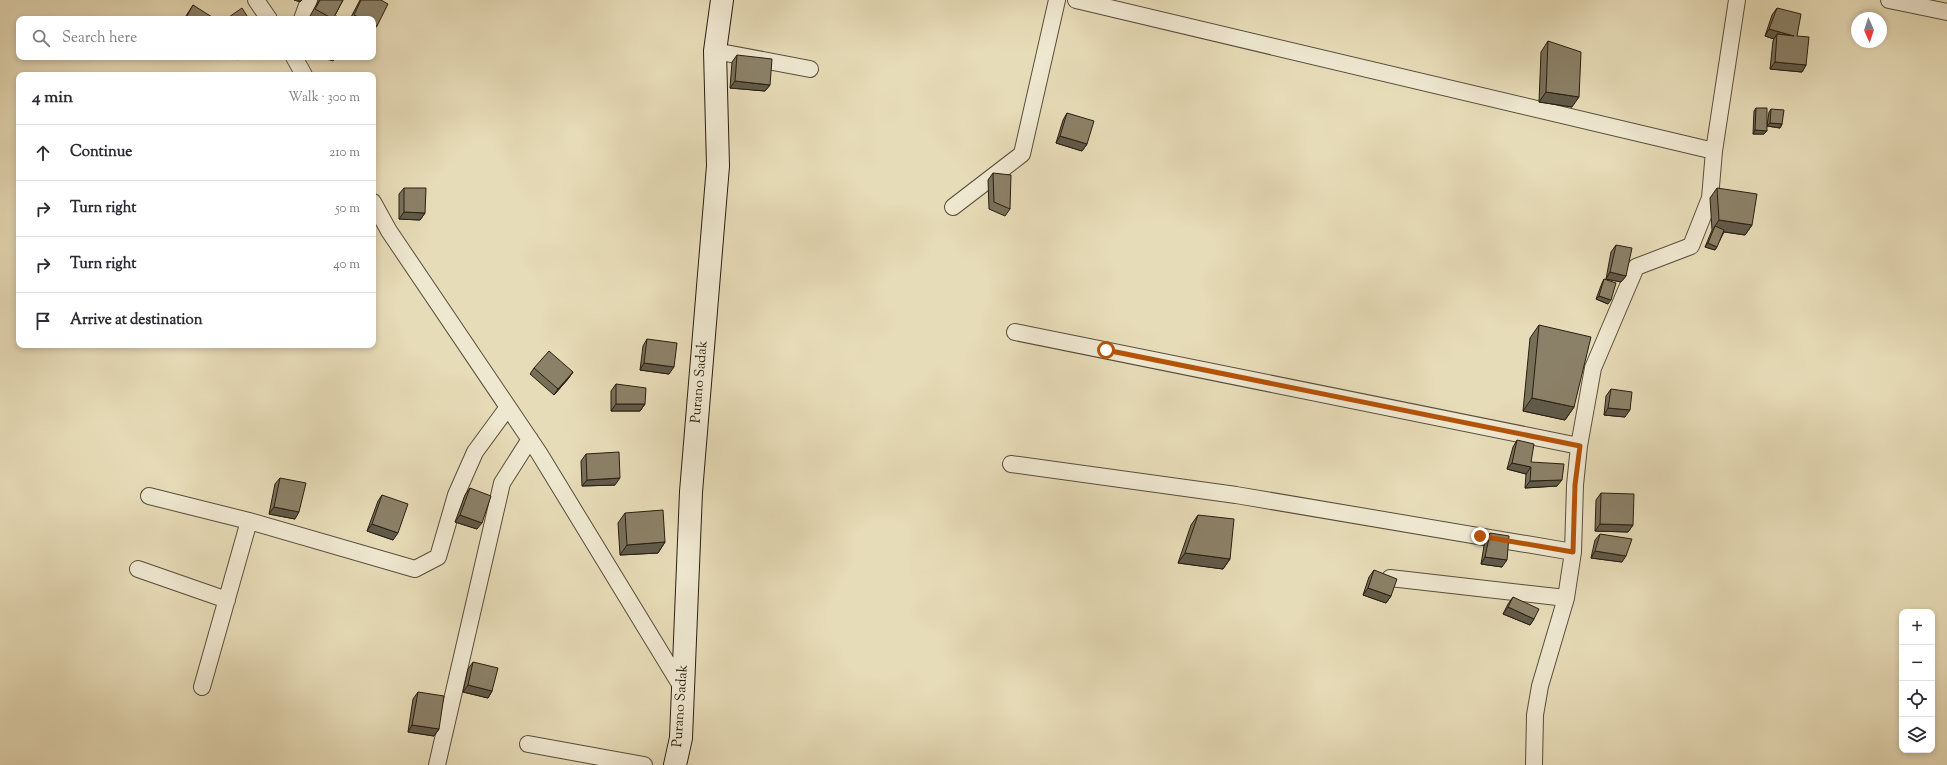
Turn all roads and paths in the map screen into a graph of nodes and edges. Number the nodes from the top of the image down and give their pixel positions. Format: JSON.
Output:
{"nodes":[{"id":1,"x":256,"y":0,"type":"edge"},
{"id":2,"x":309,"y":0,"type":"edge"},
{"id":3,"x":722,"y":0,"type":"edge"},
{"id":4,"x":1057,"y":0,"type":"edge"},
{"id":5,"x":1076,"y":0,"type":"edge"},
{"id":6,"x":1737,"y":0,"type":"edge"},
{"id":7,"x":1889,"y":0,"type":"edge"},
{"id":8,"x":1947,"y":12,"type":"edge"},
{"id":9,"x":267,"y":16,"type":"edge"},
{"id":10,"x":303,"y":16,"type":"edge"},
{"id":11,"x":715,"y":51,"type":"junction"},
{"id":12,"x":296,"y":60,"type":"edge"},
{"id":13,"x":810,"y":69,"type":"dead end"},
{"id":14,"x":302,"y":72,"type":"edge"},
{"id":15,"x":1714,"y":151,"type":"junction"},
{"id":16,"x":953,"y":207,"type":"dead end"},
{"id":17,"x":376,"y":208,"type":"edge"},
{"id":18,"x":1015,"y":332,"type":"dead end"},
{"id":19,"x":508,"y":408,"type":"junction"},
{"id":20,"x":530,"y":439,"type":"junction"},
{"id":21,"x":1580,"y":446,"type":"junction"},
{"id":22,"x":1011,"y":464,"type":"dead end"},
{"id":23,"x":149,"y":496,"type":"dead end"},
{"id":24,"x":250,"y":521,"type":"junction"},
{"id":25,"x":1573,"y":552,"type":"junction"},
{"id":26,"x":138,"y":569,"type":"dead end"},
{"id":27,"x":1390,"y":578,"type":"edge"},
{"id":28,"x":1566,"y":598,"type":"junction"},
{"id":29,"x":227,"y":600,"type":"junction"},
{"id":30,"x":202,"y":687,"type":"dead end"},
{"id":31,"x":683,"y":688,"type":"junction"},
{"id":32,"x":528,"y":744,"type":"dead end"},
{"id":33,"x":437,"y":765,"type":"edge"},
{"id":34,"x":644,"y":765,"type":"edge"},
{"id":35,"x":675,"y":765,"type":"edge"},
{"id":36,"x":1534,"y":765,"type":"edge"}],
"edges":[{"from":1,"to":9,"type":"street"},
{"from":2,"to":10,"type":"street"},
{"from":3,"to":11,"type":"main road","name":"Purano Sadak"},
{"from":4,"to":16,"type":"street"},
{"from":5,"to":15,"type":"street"},
{"from":6,"to":15,"type":"street"},
{"from":7,"to":8,"type":"street"},
{"from":11,"to":13,"type":"street"},
{"from":11,"to":31,"type":"main road","name":"Purano Sadak"},
{"from":12,"to":14,"type":"street"},
{"from":15,"to":21,"type":"street"},
{"from":17,"to":19,"type":"street"},
{"from":18,"to":21,"type":"street"},
{"from":19,"to":20,"type":"street"},
{"from":19,"to":24,"type":"street"},
{"from":20,"to":31,"type":"street"},
{"from":20,"to":33,"type":"street"},
{"from":21,"to":25,"type":"street"},
{"from":22,"to":25,"type":"street"},
{"from":23,"to":24,"type":"street"},
{"from":24,"to":29,"type":"street"},
{"from":25,"to":28,"type":"street"},
{"from":26,"to":29,"type":"street"},
{"from":27,"to":28,"type":"street"},
{"from":28,"to":36,"type":"street"},
{"from":29,"to":30,"type":"street"},
{"from":31,"to":35,"type":"main road","name":"Purano Sadak"},
{"from":32,"to":34,"type":"street"}]}
